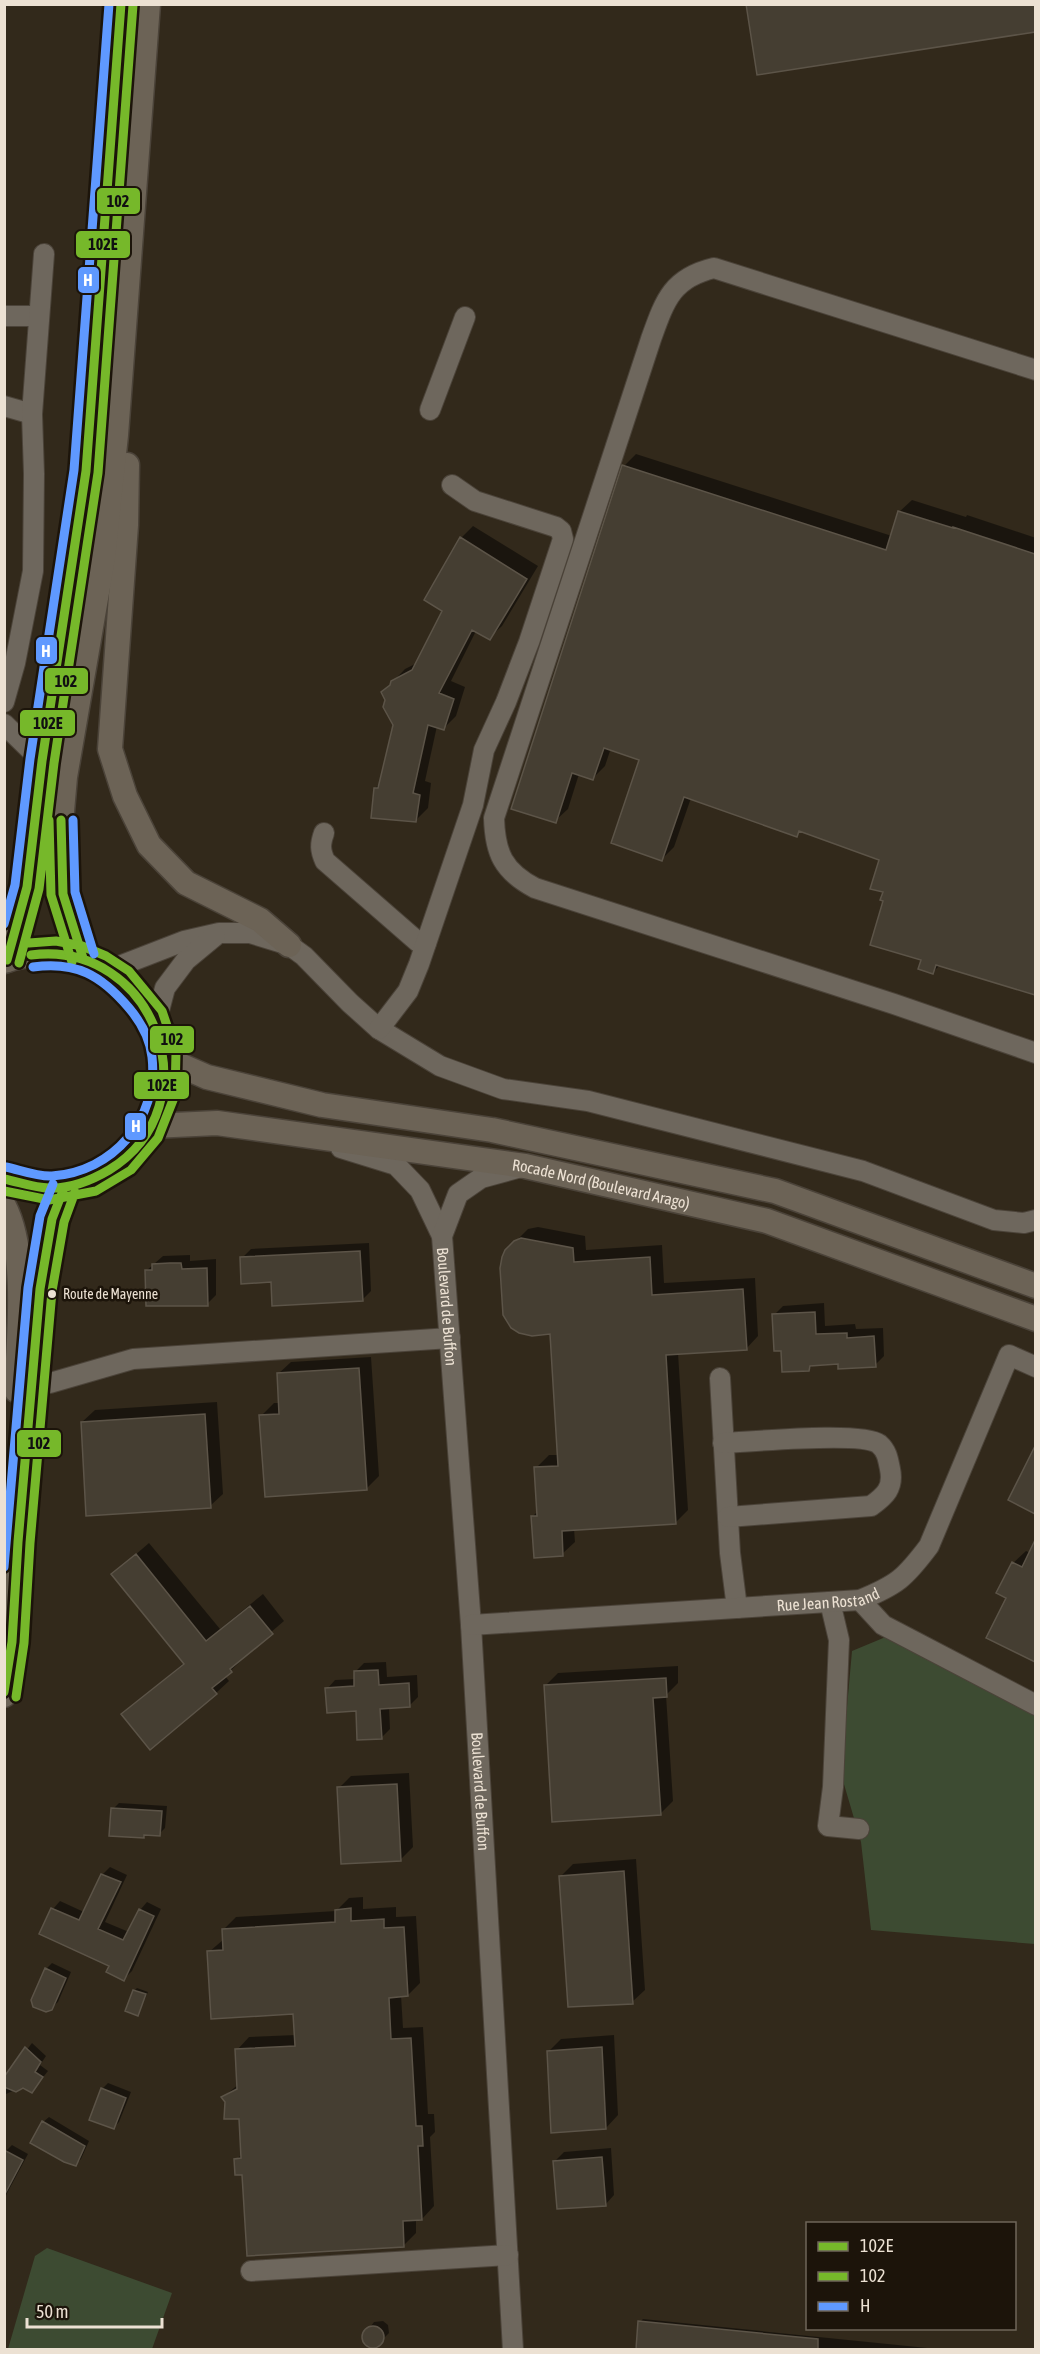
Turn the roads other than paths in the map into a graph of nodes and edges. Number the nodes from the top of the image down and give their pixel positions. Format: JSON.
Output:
{"nodes":[{"id":1,"x":121,"y":4,"type":"edge"},
{"id":2,"x":148,"y":4,"type":"edge"},
{"id":3,"x":44,"y":254,"type":"dead end"},
{"id":4,"x":4,"y":316,"type":"edge"},
{"id":5,"x":39,"y":316,"type":"junction"},
{"id":6,"x":465,"y":317,"type":"dead end"},
{"id":7,"x":1035,"y":370,"type":"edge"},
{"id":8,"x":4,"y":406,"type":"edge"},
{"id":9,"x":430,"y":410,"type":"dead end"},
{"id":10,"x":32,"y":414,"type":"junction"},
{"id":11,"x":116,"y":435,"type":"junction"},
{"id":12,"x":452,"y":485,"type":"dead end"},
{"id":13,"x":4,"y":702,"type":"edge"},
{"id":14,"x":4,"y":724,"type":"edge"},
{"id":15,"x":42,"y":761,"type":"junction"},
{"id":16,"x":324,"y":833,"type":"dead end"},
{"id":17,"x":219,"y":933,"type":"junction"},
{"id":18,"x":426,"y":944,"type":"junction"},
{"id":19,"x":289,"y":945,"type":"junction"},
{"id":20,"x":83,"y":958,"type":"junction"},
{"id":21,"x":6,"y":961,"type":"edge"},
{"id":22,"x":109,"y":970,"type":"junction"},
{"id":23,"x":156,"y":1022,"type":"junction"},
{"id":24,"x":379,"y":1029,"type":"junction"},
{"id":25,"x":1035,"y":1053,"type":"edge"},
{"id":26,"x":166,"y":1059,"type":"junction"},
{"id":27,"x":152,"y":1126,"type":"junction"},
{"id":28,"x":283,"y":1131,"type":"junction"},
{"id":29,"x":525,"y":1166,"type":"junction"},
{"id":30,"x":4,"y":1179,"type":"edge"},
{"id":31,"x":64,"y":1188,"type":"junction"},
{"id":32,"x":4,"y":1206,"type":"edge"},
{"id":33,"x":1035,"y":1220,"type":"edge"},
{"id":34,"x":442,"y":1236,"type":"junction"},
{"id":35,"x":1035,"y":1286,"type":"edge"},
{"id":36,"x":1035,"y":1319,"type":"edge"},
{"id":37,"x":450,"y":1338,"type":"junction"},
{"id":38,"x":1035,"y":1367,"type":"edge"},
{"id":39,"x":720,"y":1378,"type":"dead end"},
{"id":40,"x":32,"y":1383,"type":"junction"},
{"id":41,"x":723,"y":1443,"type":"junction"},
{"id":42,"x":7,"y":1490,"type":"edge"},
{"id":43,"x":728,"y":1517,"type":"junction"},
{"id":44,"x":4,"y":1570,"type":"edge"},
{"id":45,"x":860,"y":1600,"type":"junction"},
{"id":46,"x":830,"y":1602,"type":"junction"},
{"id":47,"x":736,"y":1608,"type":"junction"},
{"id":48,"x":471,"y":1625,"type":"junction"},
{"id":49,"x":4,"y":1695,"type":"edge"},
{"id":50,"x":1035,"y":1705,"type":"edge"},
{"id":51,"x":859,"y":1829,"type":"dead end"},
{"id":52,"x":508,"y":2255,"type":"junction"},
{"id":53,"x":251,"y":2271,"type":"dead end"},
{"id":54,"x":513,"y":2349,"type":"edge"}],
"edges":[{"from":1,"to":15,"type":"main road"},
{"from":2,"to":11,"type":"main road"},
{"from":3,"to":5,"type":"street"},
{"from":4,"to":5,"type":"street"},
{"from":5,"to":10,"type":"street"},
{"from":6,"to":9,"type":"street"},
{"from":7,"to":25,"type":"street"},
{"from":8,"to":10,"type":"street"},
{"from":10,"to":13,"type":"street"},
{"from":11,"to":19,"type":"main road"},
{"from":11,"to":20,"type":"main road"},
{"from":12,"to":18,"type":"street"},
{"from":14,"to":15,"type":"street"},
{"from":15,"to":21,"type":"main road"},
{"from":16,"to":18,"type":"street"},
{"from":17,"to":19,"type":"street"},
{"from":17,"to":22,"type":"street"},
{"from":17,"to":23,"type":"street"},
{"from":18,"to":24,"type":"street"},
{"from":19,"to":24,"type":"street"},
{"from":20,"to":21,"type":"main road"},
{"from":20,"to":22,"type":"main road"},
{"from":22,"to":23,"type":"main road"},
{"from":23,"to":26,"type":"main road"},
{"from":24,"to":33,"type":"street"},
{"from":26,"to":27,"type":"main road"},
{"from":26,"to":35,"type":"main road"},
{"from":27,"to":28,"type":"main road","name":"Rocade Nord (Boulevard Arago)"},
{"from":27,"to":31,"type":"main road"},
{"from":28,"to":29,"type":"main road","name":"Rocade Nord (Boulevard Arago)"},
{"from":28,"to":34,"type":"street"},
{"from":29,"to":34,"type":"street"},
{"from":29,"to":36,"type":"main road","name":"Rocade Nord (Boulevard Arago)"},
{"from":30,"to":31,"type":"main road"},
{"from":31,"to":40,"type":"main road"},
{"from":32,"to":42,"type":"main road"},
{"from":34,"to":37,"type":"street","name":"Boulevard de Buffon"},
{"from":37,"to":40,"type":"street"},
{"from":37,"to":48,"type":"street","name":"Boulevard de Buffon"},
{"from":38,"to":45,"type":"street","name":"Rue Jean Rostand"},
{"from":39,"to":41,"type":"street"},
{"from":40,"to":49,"type":"main road"},
{"from":41,"to":43,"type":"street"},
{"from":41,"to":43,"type":"street"},
{"from":42,"to":44,"type":"main road"},
{"from":43,"to":47,"type":"street"},
{"from":45,"to":46,"type":"street","name":"Rue Jean Rostand"},
{"from":45,"to":50,"type":"street"},
{"from":46,"to":47,"type":"street","name":"Rue Jean Rostand"},
{"from":46,"to":51,"type":"street"},
{"from":47,"to":48,"type":"street","name":"Rue Jean Rostand"},
{"from":48,"to":52,"type":"street","name":"Boulevard de Buffon"},
{"from":52,"to":53,"type":"street"},
{"from":52,"to":54,"type":"street","name":"Boulevard de Buffon"}]}
